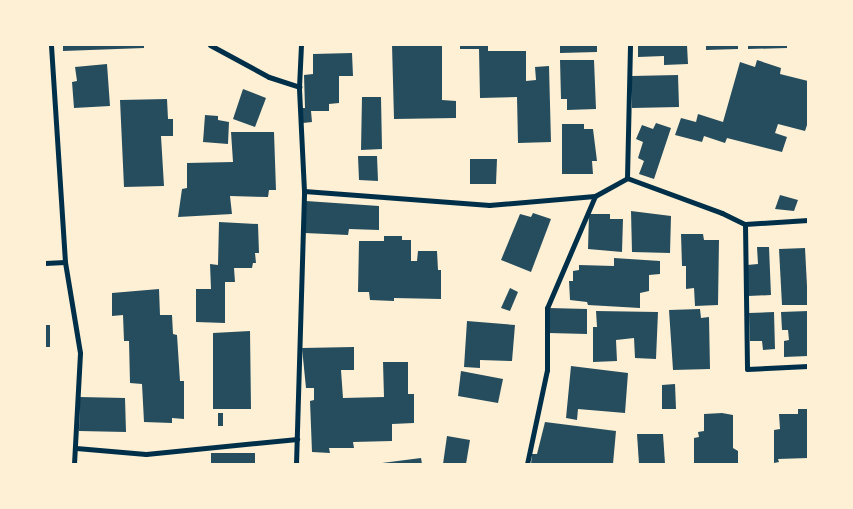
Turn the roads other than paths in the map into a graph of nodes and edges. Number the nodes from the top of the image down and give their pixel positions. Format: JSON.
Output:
{"nodes":[{"id":1,"x":51,"y":45,"type":"edge"},
{"id":2,"x":210,"y":45,"type":"edge"},
{"id":3,"x":301,"y":45,"type":"edge"},
{"id":4,"x":630,"y":45,"type":"edge"},
{"id":5,"x":299,"y":87,"type":"junction"},
{"id":6,"x":626,"y":178,"type":"junction"},
{"id":7,"x":304,"y":191,"type":"junction"},
{"id":8,"x":595,"y":196,"type":"junction"},
{"id":9,"x":808,"y":220,"type":"edge"},
{"id":10,"x":745,"y":224,"type":"junction"},
{"id":11,"x":65,"y":262,"type":"junction"},
{"id":12,"x":45,"y":263,"type":"edge"},
{"id":13,"x":808,"y":366,"type":"edge"},
{"id":14,"x":297,"y":439,"type":"junction"},
{"id":15,"x":76,"y":448,"type":"junction"},
{"id":16,"x":74,"y":464,"type":"edge"},
{"id":17,"x":296,"y":464,"type":"edge"},
{"id":18,"x":527,"y":464,"type":"edge"}],
"edges":[{"from":1,"to":11,"type":"street"},
{"from":2,"to":5,"type":"street"},
{"from":3,"to":5,"type":"street"},
{"from":4,"to":6,"type":"street"},
{"from":5,"to":7,"type":"street"},
{"from":6,"to":8,"type":"street"},
{"from":6,"to":10,"type":"street"},
{"from":7,"to":8,"type":"street"},
{"from":7,"to":14,"type":"street"},
{"from":8,"to":18,"type":"street"},
{"from":9,"to":10,"type":"street"},
{"from":10,"to":13,"type":"street"},
{"from":11,"to":12,"type":"street"},
{"from":11,"to":15,"type":"street"},
{"from":14,"to":15,"type":"street"},
{"from":14,"to":17,"type":"street"},
{"from":15,"to":16,"type":"street"}]}
